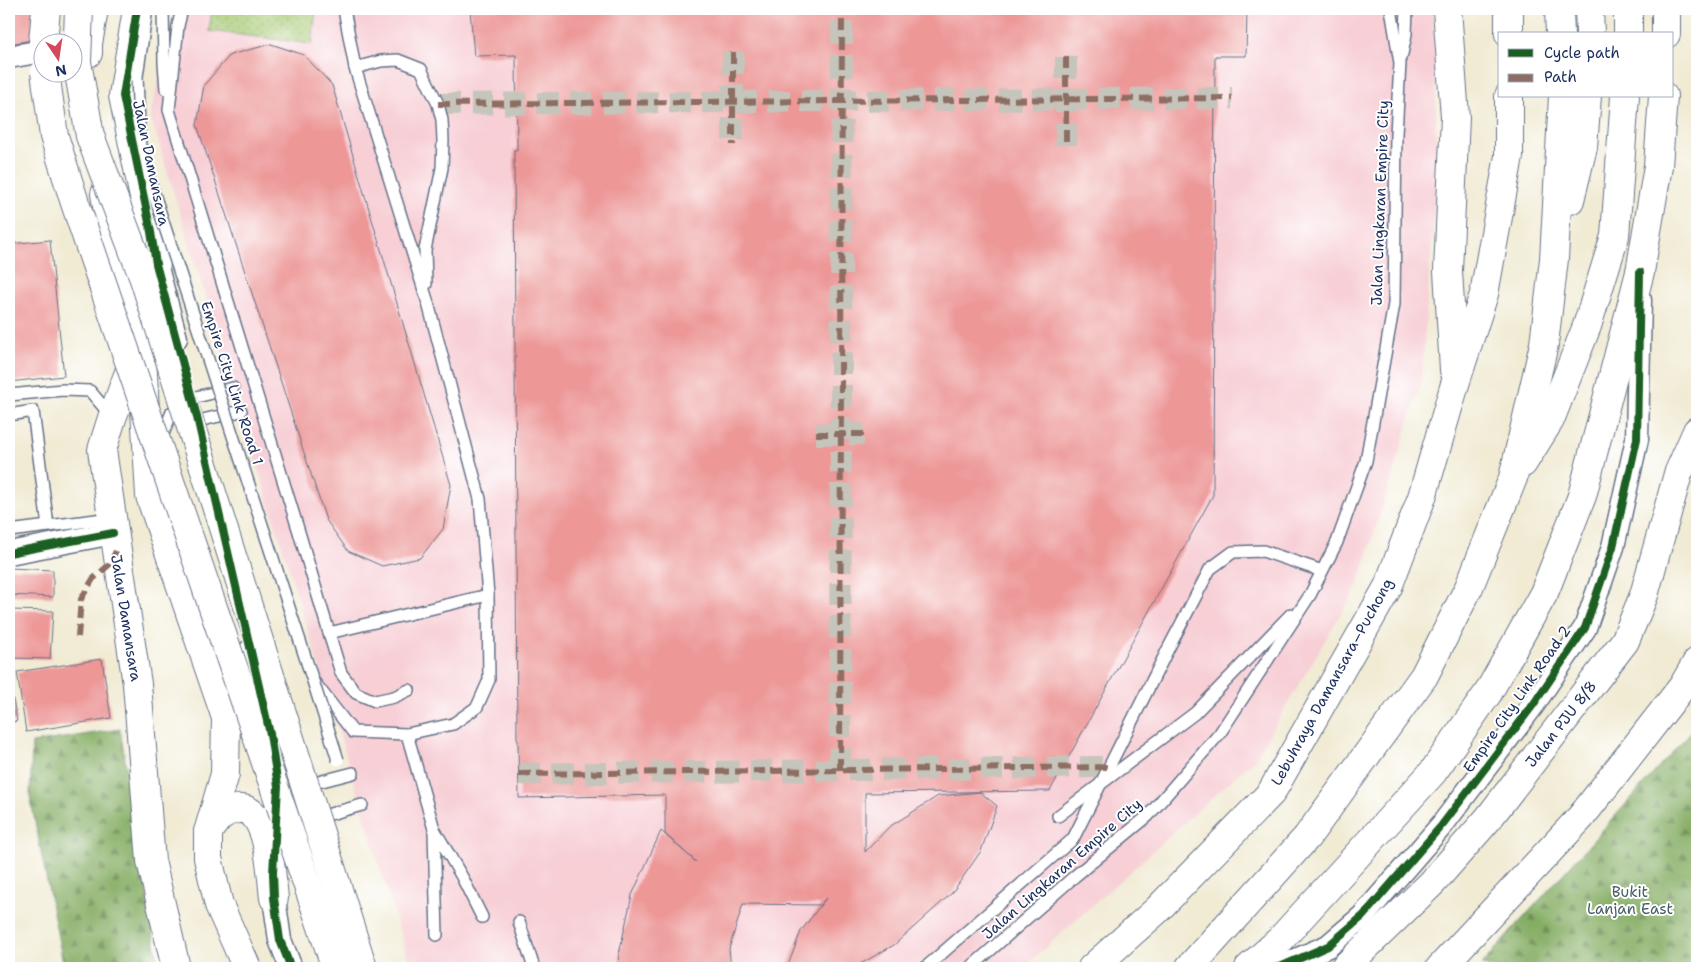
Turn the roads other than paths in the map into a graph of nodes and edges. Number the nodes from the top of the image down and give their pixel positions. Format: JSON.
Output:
{"nodes":[{"id":1,"x":46,"y":9,"type":"edge"},
{"id":2,"x":79,"y":9,"type":"edge"},
{"id":3,"x":94,"y":9,"type":"edge"},
{"id":4,"x":147,"y":9,"type":"edge"},
{"id":5,"x":182,"y":9,"type":"edge"},
{"id":6,"x":344,"y":9,"type":"edge"},
{"id":7,"x":1390,"y":9,"type":"edge"},
{"id":8,"x":1408,"y":9,"type":"edge"},
{"id":9,"x":1447,"y":9,"type":"edge"},
{"id":10,"x":1509,"y":9,"type":"edge"},
{"id":11,"x":1559,"y":9,"type":"edge"},
{"id":12,"x":1589,"y":9,"type":"edge"},
{"id":13,"x":1628,"y":9,"type":"edge"},
{"id":14,"x":1666,"y":9,"type":"edge"},
{"id":15,"x":154,"y":11,"type":"edge"},
{"id":16,"x":44,"y":32,"type":"edge"},
{"id":17,"x":1509,"y":32,"type":"edge"},
{"id":18,"x":1560,"y":32,"type":"edge"},
{"id":19,"x":1590,"y":32,"type":"edge"},
{"id":20,"x":1628,"y":32,"type":"edge"},
{"id":21,"x":1666,"y":32,"type":"edge"},
{"id":22,"x":82,"y":40,"type":"edge"},
{"id":23,"x":32,"y":53,"type":"edge"},
{"id":24,"x":82,"y":56,"type":"edge"},
{"id":25,"x":9,"y":57,"type":"edge"},
{"id":26,"x":1400,"y":63,"type":"junction"},
{"id":27,"x":355,"y":68,"type":"junction"},
{"id":28,"x":46,"y":82,"type":"edge"},
{"id":29,"x":1509,"y":98,"type":"edge"},
{"id":30,"x":1563,"y":98,"type":"edge"},
{"id":31,"x":1587,"y":98,"type":"edge"},
{"id":32,"x":1625,"y":98,"type":"edge"},
{"id":33,"x":1662,"y":98,"type":"edge"},
{"id":34,"x":169,"y":110,"type":"junction"},
{"id":35,"x":1554,"y":259,"type":"junction"},
{"id":36,"x":156,"y":264,"type":"joint"},
{"id":37,"x":1640,"y":272,"type":"junction"},
{"id":38,"x":428,"y":303,"type":"junction"},
{"id":39,"x":141,"y":340,"type":"junction"},
{"id":40,"x":1455,"y":384,"type":"junction"},
{"id":41,"x":233,"y":388,"type":"dead end"},
{"id":42,"x":9,"y":395,"type":"edge"},
{"id":43,"x":192,"y":398,"type":"junction"},
{"id":44,"x":241,"y":411,"type":"dead end"},
{"id":45,"x":9,"y":414,"type":"edge"},
{"id":46,"x":112,"y":418,"type":"junction"},
{"id":47,"x":198,"y":421,"type":"junction"},
{"id":48,"x":1697,"y":431,"type":"edge"},
{"id":49,"x":1513,"y":478,"type":"junction"},
{"id":50,"x":150,"y":496,"type":"junction"},
{"id":51,"x":48,"y":526,"type":"junction"},
{"id":52,"x":113,"y":526,"type":"junction"},
{"id":53,"x":9,"y":531,"type":"edge"},
{"id":54,"x":9,"y":553,"type":"edge"},
{"id":55,"x":1322,"y":571,"type":"junction"},
{"id":56,"x":488,"y":595,"type":"junction"},
{"id":57,"x":1310,"y":595,"type":"junction"},
{"id":58,"x":329,"y":633,"type":"junction"},
{"id":59,"x":1697,"y":662,"type":"edge"},
{"id":60,"x":313,"y":681,"type":"junction"},
{"id":61,"x":409,"y":690,"type":"dead end"},
{"id":62,"x":407,"y":734,"type":"junction"},
{"id":63,"x":338,"y":760,"type":"dead end"},
{"id":64,"x":275,"y":773,"type":"junction"},
{"id":65,"x":353,"y":774,"type":"dead end"},
{"id":66,"x":1101,"y":783,"type":"junction"},
{"id":67,"x":362,"y":805,"type":"dead end"},
{"id":68,"x":1058,"y":816,"type":"dead end"},
{"id":69,"x":434,"y":829,"type":"junction"},
{"id":70,"x":208,"y":832,"type":"junction"},
{"id":71,"x":274,"y":854,"type":"junction"},
{"id":72,"x":274,"y":898,"type":"junction"},
{"id":73,"x":482,"y":917,"type":"dead end"},
{"id":74,"x":518,"y":922,"type":"dead end"},
{"id":75,"x":437,"y":935,"type":"dead end"},
{"id":76,"x":176,"y":968,"type":"edge"},
{"id":77,"x":248,"y":968,"type":"edge"},
{"id":78,"x":291,"y":968,"type":"edge"},
{"id":79,"x":336,"y":968,"type":"edge"},
{"id":80,"x":363,"y":968,"type":"edge"},
{"id":81,"x":534,"y":968,"type":"edge"},
{"id":82,"x":925,"y":968,"type":"edge"},
{"id":83,"x":970,"y":968,"type":"edge"},
{"id":84,"x":1092,"y":968,"type":"edge"},
{"id":85,"x":1189,"y":968,"type":"edge"},
{"id":86,"x":1249,"y":968,"type":"edge"},
{"id":87,"x":1273,"y":968,"type":"edge"},
{"id":88,"x":1344,"y":968,"type":"edge"},
{"id":89,"x":1440,"y":968,"type":"edge"}],
"edges":[{"from":1,"to":16,"type":"main road"},
{"from":2,"to":80,"type":"main road","bridge":true},
{"from":3,"to":22,"type":"main road"},
{"from":4,"to":60,"type":"lane","name":"Empire City Link Road 1","bridge":true},
{"from":5,"to":34,"type":"lane"},
{"from":6,"to":27,"type":"lane"},
{"from":7,"to":26,"type":"lane","name":"Jalan Lingkaran Empire City"},
{"from":8,"to":26,"type":"lane"},
{"from":9,"to":40,"type":"main road"},
{"from":10,"to":17,"type":"main road"},
{"from":11,"to":18,"type":"main road"},
{"from":12,"to":19,"type":"main road"},
{"from":13,"to":20,"type":"main road"},
{"from":14,"to":21,"type":"main road"},
{"from":15,"to":34,"type":"lane"},
{"from":15,"to":36,"type":"main road","name":"Jalan Damansara"},
{"from":23,"to":25,"type":"street"},
{"from":24,"to":39,"type":"main road"},
{"from":26,"to":55,"type":"lane","name":"Jalan Lingkaran Empire City"},
{"from":27,"to":38,"type":"lane"},
{"from":27,"to":38,"type":"lane"},
{"from":28,"to":79,"type":"main road","bridge":true},
{"from":29,"to":40,"type":"main road","name":"Lebuhraya Damansara–Puchong"},
{"from":30,"to":35,"type":"main road"},
{"from":31,"to":35,"type":"main road"},
{"from":32,"to":49,"type":"main road"},
{"from":33,"to":37,"type":"main road"},
{"from":34,"to":58,"type":"lane"},
{"from":35,"to":49,"type":"main road"},
{"from":36,"to":43,"type":"street"},
{"from":37,"to":86,"type":"main road"},
{"from":37,"to":87,"type":"street","name":"Empire City Link Road 2"},
{"from":38,"to":56,"type":"lane"},
{"from":39,"to":46,"type":"main road","name":"Jalan Damansara"},
{"from":39,"to":50,"type":"main road"},
{"from":40,"to":84,"type":"main road","name":"Lebuhraya Damansara–Puchong"},
{"from":41,"to":43,"type":"lane"},
{"from":42,"to":46,"type":"lane"},
{"from":43,"to":47,"type":"street"},
{"from":43,"to":50,"type":"lane"},
{"from":44,"to":47,"type":"lane"},
{"from":45,"to":51,"type":"lane"},
{"from":46,"to":52,"type":"main road","name":"Jalan Damansara"},
{"from":47,"to":64,"type":"street"},
{"from":48,"to":88,"type":"main road","name":"Jalan PJU 8/8"},
{"from":49,"to":85,"type":"main road"},
{"from":50,"to":70,"type":"main road"},
{"from":51,"to":52,"type":"lane"},
{"from":51,"to":53,"type":"lane"},
{"from":52,"to":54,"type":"street"},
{"from":52,"to":76,"type":"main road","name":"Jalan Damansara"},
{"from":55,"to":57,"type":"lane","name":"Jalan Lingkaran Empire City"},
{"from":55,"to":66,"type":"lane"},
{"from":56,"to":58,"type":"lane"},
{"from":56,"to":62,"type":"lane"},
{"from":57,"to":66,"type":"lane","name":"Jalan Lingkaran Empire City"},
{"from":57,"to":83,"type":"lane","name":"Jalan Lingkaran Empire City"},
{"from":58,"to":61,"type":"lane"},
{"from":59,"to":89,"type":"main road"},
{"from":60,"to":62,"type":"lane"},
{"from":60,"to":63,"type":"lane","name":"Empire City Link Road 1","bridge":true},
{"from":62,"to":69,"type":"lane"},
{"from":64,"to":65,"type":"lane"},
{"from":64,"to":71,"type":"street"},
{"from":66,"to":68,"type":"lane","name":"Jalan Lingkaran Empire City"},
{"from":66,"to":82,"type":"lane"},
{"from":67,"to":71,"type":"lane"},
{"from":69,"to":73,"type":"lane"},
{"from":69,"to":75,"type":"lane"},
{"from":70,"to":72,"type":"main road"},
{"from":70,"to":77,"type":"main road"},
{"from":71,"to":72,"type":"street"},
{"from":72,"to":78,"type":"street"},
{"from":74,"to":81,"type":"lane"}]}
